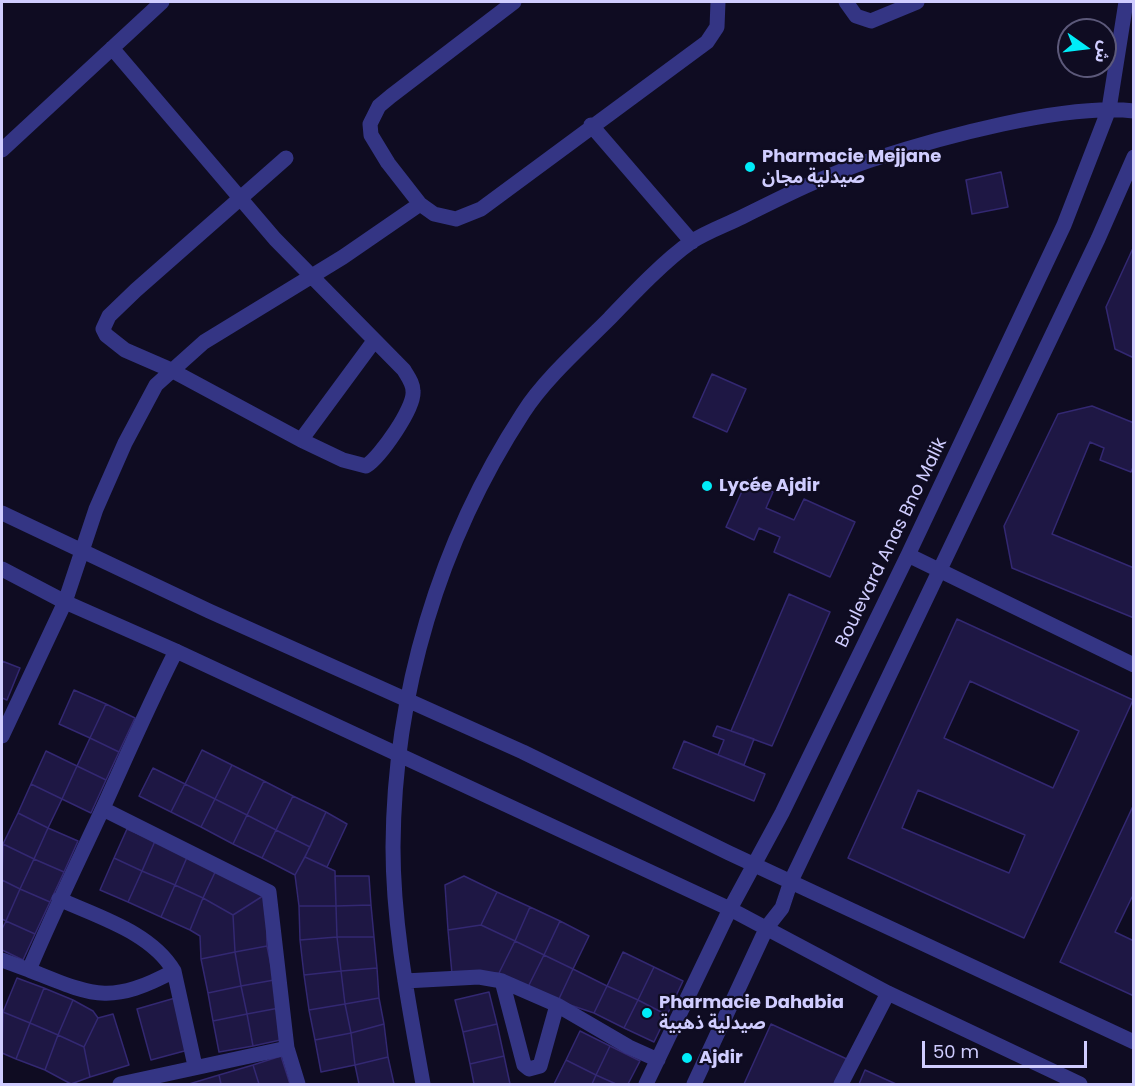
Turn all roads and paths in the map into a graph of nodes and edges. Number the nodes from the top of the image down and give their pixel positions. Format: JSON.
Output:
{"nodes":[{"id":1,"x":162,"y":2,"type":"edge"},
{"id":2,"x":718,"y":2,"type":"edge"},
{"id":3,"x":846,"y":2,"type":"edge"},
{"id":4,"x":917,"y":2,"type":"edge"},
{"id":5,"x":1126,"y":2,"type":"edge"},
{"id":6,"x":504,"y":5,"type":"edge"},
{"id":7,"x":112,"y":48,"type":"junction"},
{"id":8,"x":1109,"y":109,"type":"junction"},
{"id":9,"x":1134,"y":111,"type":"edge"},
{"id":10,"x":591,"y":125,"type":"junction"},
{"id":11,"x":2,"y":150,"type":"edge"},
{"id":12,"x":1134,"y":157,"type":"edge"},
{"id":13,"x":286,"y":158,"type":"dead end"},
{"id":14,"x":240,"y":200,"type":"junction"},
{"id":15,"x":420,"y":204,"type":"junction"},
{"id":16,"x":692,"y":242,"type":"junction"},
{"id":17,"x":311,"y":276,"type":"junction"},
{"id":18,"x":374,"y":341,"type":"junction"},
{"id":19,"x":171,"y":370,"type":"junction"},
{"id":20,"x":301,"y":440,"type":"junction"},
{"id":21,"x":2,"y":513,"type":"edge"},
{"id":22,"x":82,"y":552,"type":"junction"},
{"id":23,"x":908,"y":555,"type":"junction"},
{"id":24,"x":2,"y":569,"type":"edge"},
{"id":25,"x":939,"y":572,"type":"junction"},
{"id":26,"x":65,"y":602,"type":"junction"},
{"id":27,"x":176,"y":651,"type":"junction"},
{"id":28,"x":1134,"y":665,"type":"edge"},
{"id":29,"x":406,"y":701,"type":"junction"},
{"id":30,"x":2,"y":736,"type":"edge"},
{"id":31,"x":400,"y":756,"type":"junction"},
{"id":32,"x":103,"y":808,"type":"junction"},
{"id":33,"x":754,"y":864,"type":"junction"},
{"id":34,"x":790,"y":881,"type":"junction"},
{"id":35,"x":59,"y":899,"type":"junction"},
{"id":36,"x":730,"y":909,"type":"junction"},
{"id":37,"x":767,"y":927,"type":"junction"},
{"id":38,"x":2,"y":960,"type":"edge"},
{"id":39,"x":29,"y":969,"type":"junction"},
{"id":40,"x":174,"y":971,"type":"junction"},
{"id":41,"x":405,"y":981,"type":"junction"},
{"id":42,"x":502,"y":981,"type":"junction"},
{"id":43,"x":888,"y":993,"type":"junction"},
{"id":44,"x":557,"y":1005,"type":"junction"},
{"id":45,"x":1134,"y":1042,"type":"edge"},
{"id":46,"x":287,"y":1048,"type":"junction"},
{"id":47,"x":658,"y":1060,"type":"junction"},
{"id":48,"x":195,"y":1066,"type":"junction"},
{"id":49,"x":120,"y":1084,"type":"edge"},
{"id":50,"x":298,"y":1084,"type":"edge"},
{"id":51,"x":423,"y":1084,"type":"edge"},
{"id":52,"x":646,"y":1084,"type":"edge"},
{"id":53,"x":694,"y":1084,"type":"edge"},
{"id":54,"x":842,"y":1084,"type":"edge"},
{"id":55,"x":1080,"y":1084,"type":"edge"}],
"edges":[{"from":1,"to":7,"type":"street"},
{"from":2,"to":10,"type":"street"},
{"from":3,"to":4,"type":"street"},
{"from":5,"to":8,"type":"street","name":"Boulevard Anas Bno Malik"},
{"from":6,"to":15,"type":"street"},
{"from":7,"to":11,"type":"street"},
{"from":7,"to":14,"type":"street"},
{"from":8,"to":9,"type":"street"},
{"from":8,"to":16,"type":"street"},
{"from":8,"to":23,"type":"street","name":"Boulevard Anas Bno Malik"},
{"from":10,"to":15,"type":"street"},
{"from":10,"to":16,"type":"street"},
{"from":12,"to":25,"type":"street"},
{"from":13,"to":14,"type":"street"},
{"from":14,"to":17,"type":"street"},
{"from":14,"to":19,"type":"street"},
{"from":15,"to":17,"type":"street"},
{"from":16,"to":29,"type":"street"},
{"from":17,"to":18,"type":"street"},
{"from":17,"to":19,"type":"street"},
{"from":18,"to":20,"type":"street"},
{"from":18,"to":20,"type":"street"},
{"from":19,"to":20,"type":"street"},
{"from":19,"to":22,"type":"street"},
{"from":21,"to":22,"type":"street"},
{"from":22,"to":26,"type":"street"},
{"from":22,"to":29,"type":"street"},
{"from":23,"to":25,"type":"street"},
{"from":23,"to":33,"type":"street","name":"Boulevard Anas Bno Malik"},
{"from":24,"to":26,"type":"street"},
{"from":25,"to":28,"type":"street"},
{"from":25,"to":34,"type":"street"},
{"from":26,"to":27,"type":"street"},
{"from":26,"to":30,"type":"street"},
{"from":27,"to":31,"type":"street"},
{"from":27,"to":32,"type":"street"},
{"from":29,"to":31,"type":"street"},
{"from":29,"to":33,"type":"street"},
{"from":31,"to":36,"type":"street"},
{"from":31,"to":41,"type":"street"},
{"from":32,"to":35,"type":"street"},
{"from":32,"to":46,"type":"street"},
{"from":33,"to":34,"type":"street"},
{"from":33,"to":36,"type":"street","name":"Boulevard Anas Bno Malik"},
{"from":34,"to":37,"type":"street"},
{"from":34,"to":45,"type":"street"},
{"from":35,"to":39,"type":"street"},
{"from":35,"to":40,"type":"street"},
{"from":36,"to":37,"type":"street"},
{"from":36,"to":47,"type":"street","name":"Boulevard Anas Bno Malik"},
{"from":37,"to":43,"type":"street"},
{"from":37,"to":53,"type":"street"},
{"from":38,"to":39,"type":"street"},
{"from":39,"to":40,"type":"street"},
{"from":40,"to":48,"type":"street"},
{"from":41,"to":42,"type":"street"},
{"from":41,"to":51,"type":"street"},
{"from":42,"to":44,"type":"street"},
{"from":42,"to":44,"type":"street"},
{"from":43,"to":54,"type":"street"},
{"from":43,"to":55,"type":"street"},
{"from":44,"to":47,"type":"street"},
{"from":46,"to":48,"type":"street"},
{"from":46,"to":50,"type":"street"},
{"from":47,"to":52,"type":"street","name":"Boulevard Anas Bno Malik"},
{"from":48,"to":49,"type":"street"}]}
